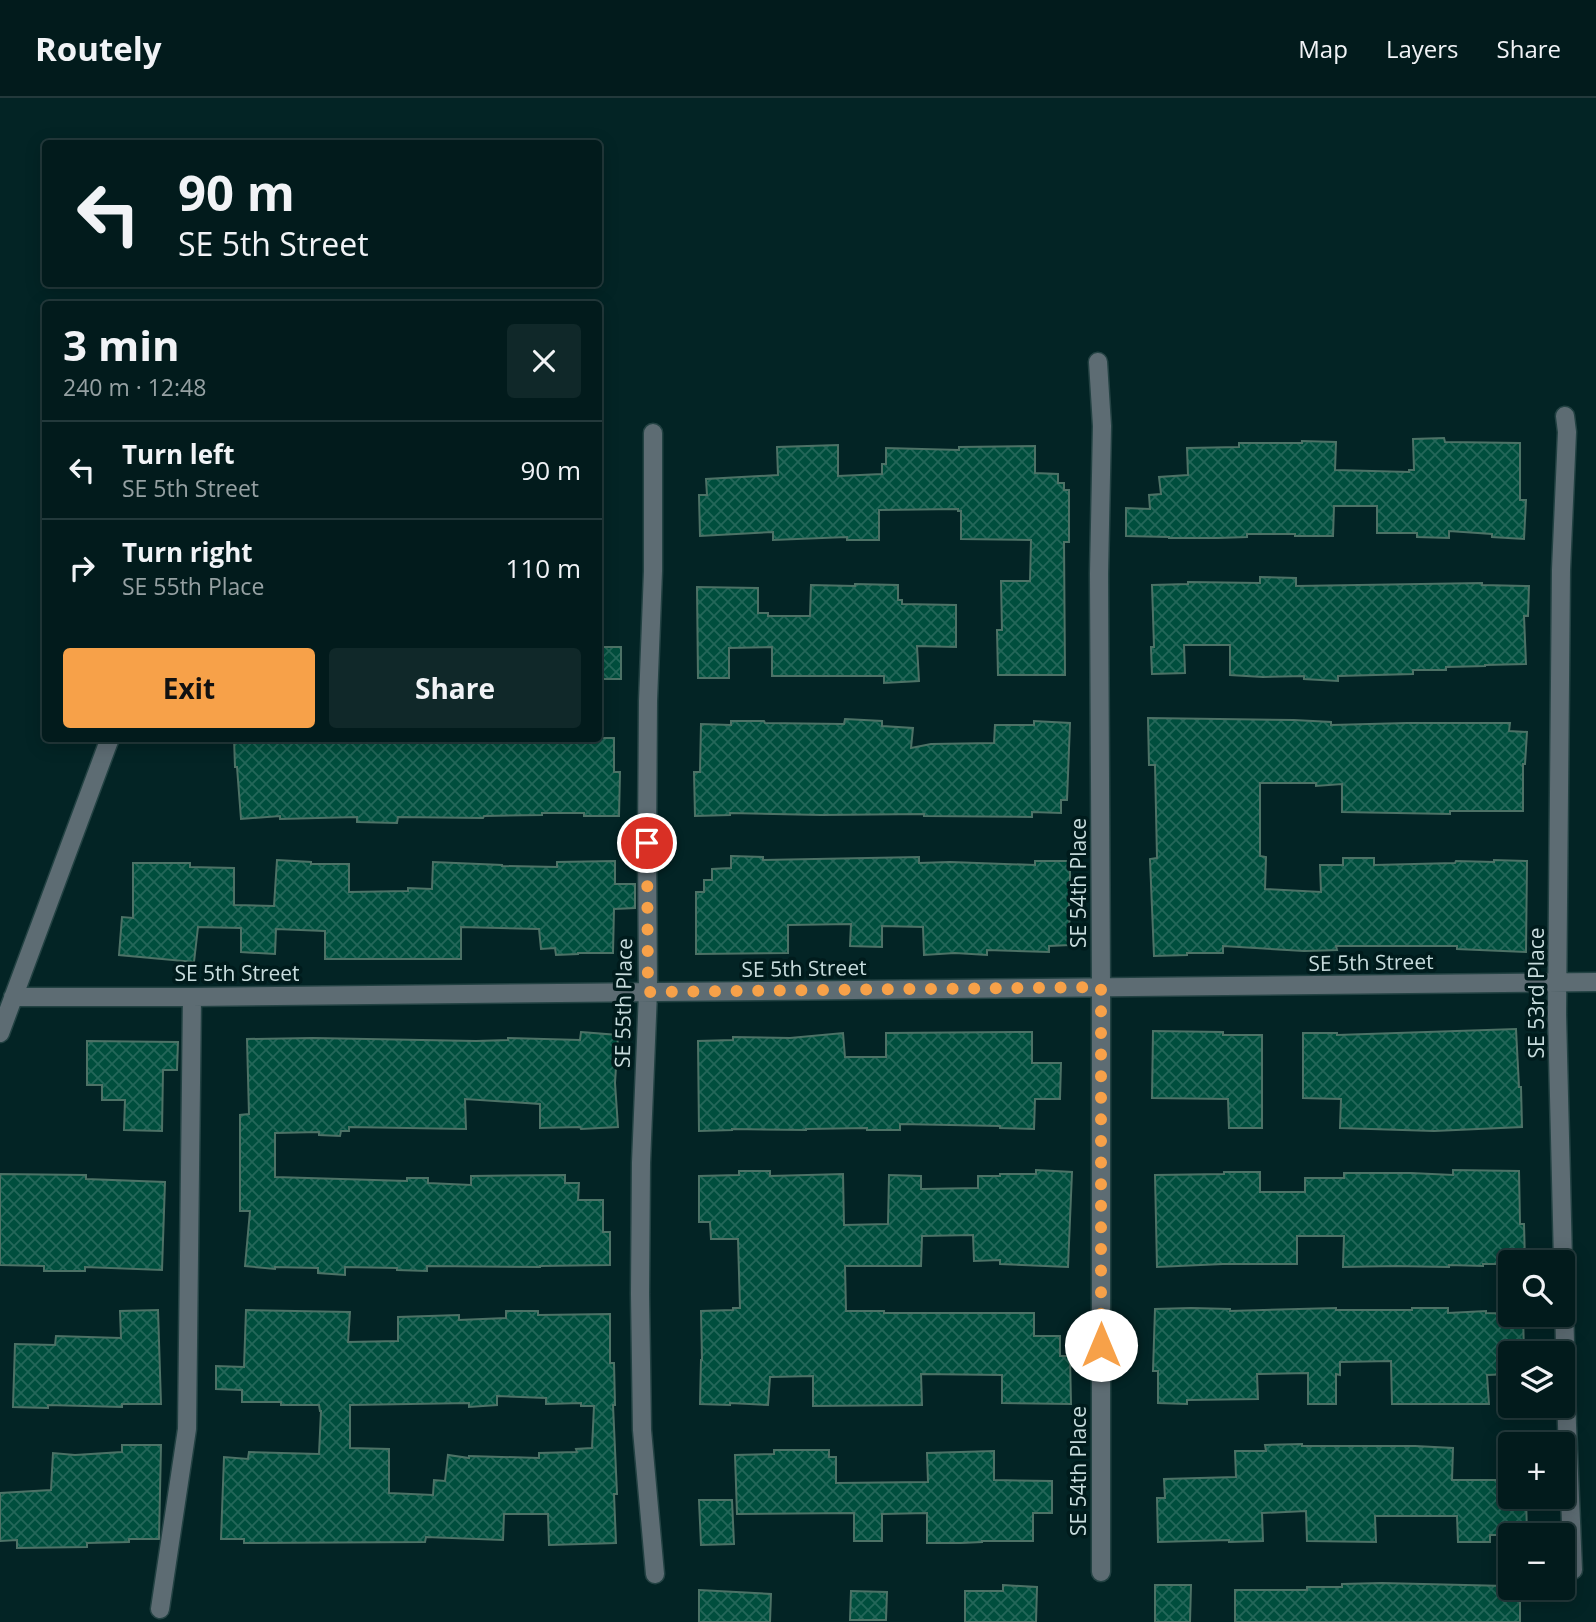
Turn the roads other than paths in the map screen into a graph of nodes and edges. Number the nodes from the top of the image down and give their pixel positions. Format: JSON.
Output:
{"nodes":[{"id":1,"x":1098,"y":362,"type":"dead end"},
{"id":2,"x":1565,"y":416,"type":"dead end"},
{"id":3,"x":653,"y":433,"type":"dead end"},
{"id":4,"x":109,"y":742,"type":"edge"},
{"id":5,"x":1558,"y":982,"type":"junction"},
{"id":6,"x":1596,"y":982,"type":"edge"},
{"id":7,"x":1101,"y":987,"type":"junction"},
{"id":8,"x":648,"y":992,"type":"junction"},
{"id":9,"x":13,"y":997,"type":"junction"},
{"id":10,"x":192,"y":997,"type":"junction"},
{"id":11,"x":0,"y":1033,"type":"edge"},
{"id":12,"x":1571,"y":1523,"type":"edge"},
{"id":13,"x":1101,"y":1572,"type":"dead end"},
{"id":14,"x":655,"y":1574,"type":"dead end"},
{"id":15,"x":160,"y":1609,"type":"dead end"}],
"edges":[{"from":1,"to":7,"type":"street","name":"SE 54th Place"},
{"from":2,"to":5,"type":"street","name":"SE 53rd Place"},
{"from":3,"to":8,"type":"street","name":"SE 55th Place"},
{"from":4,"to":9,"type":"street"},
{"from":5,"to":6,"type":"street","name":"SE 5th Street"},
{"from":5,"to":7,"type":"street","name":"SE 5th Street"},
{"from":5,"to":12,"type":"street","name":"SE 53rd Place"},
{"from":7,"to":8,"type":"street","name":"SE 5th Street"},
{"from":7,"to":13,"type":"street","name":"SE 54th Place"},
{"from":8,"to":10,"type":"street","name":"SE 5th Street"},
{"from":8,"to":14,"type":"street","name":"SE 55th Place"},
{"from":9,"to":10,"type":"street","name":"SE 5th Street"},
{"from":9,"to":11,"type":"street"},
{"from":10,"to":15,"type":"street"}]}
